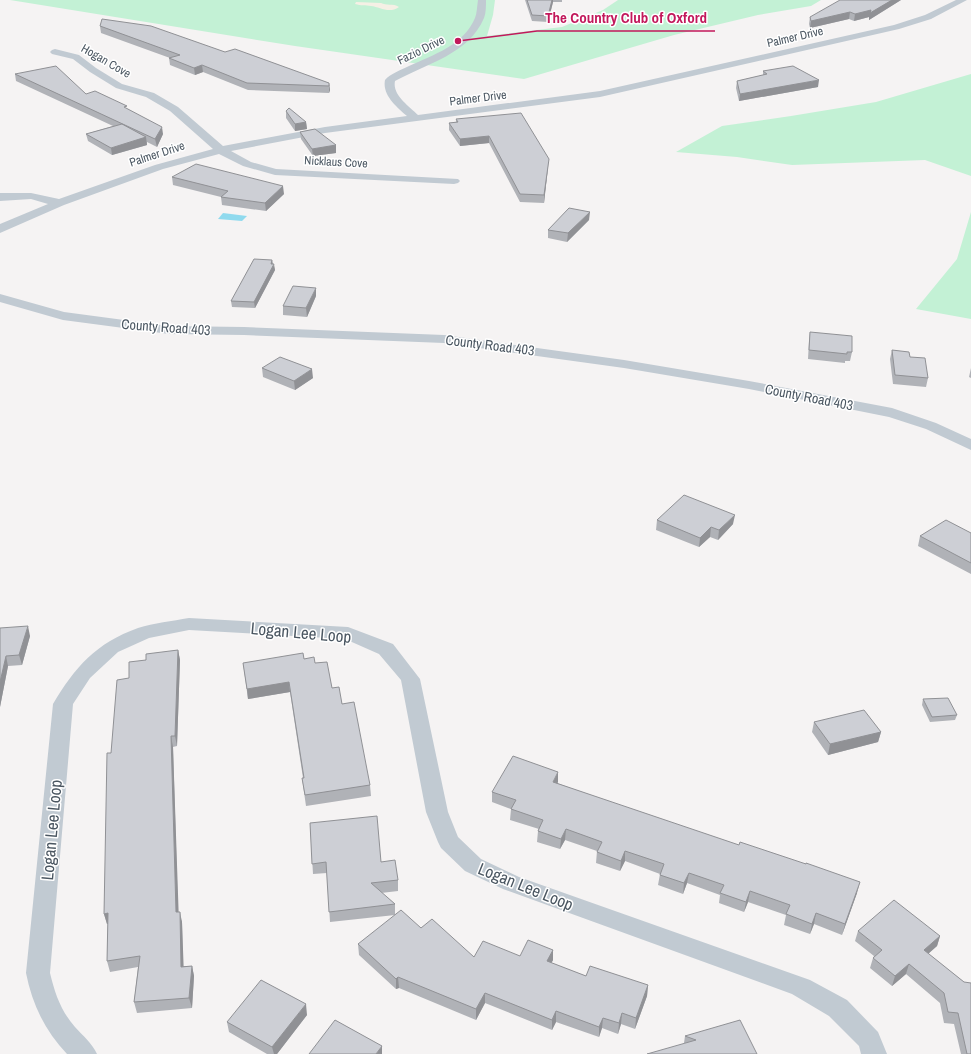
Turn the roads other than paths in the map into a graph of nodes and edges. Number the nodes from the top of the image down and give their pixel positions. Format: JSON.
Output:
{"nodes":[{"id":1,"x":482,"y":0,"type":"edge"},
{"id":2,"x":963,"y":0,"type":"edge"},
{"id":3,"x":55,"y":52,"type":"dead end"},
{"id":4,"x":415,"y":118,"type":"junction"},
{"id":5,"x":221,"y":150,"type":"junction"},
{"id":6,"x":454,"y":181,"type":"dead end"},
{"id":7,"x":0,"y":197,"type":"edge"},
{"id":8,"x":60,"y":203,"type":"junction"},
{"id":9,"x":0,"y":229,"type":"edge"},
{"id":10,"x":0,"y":298,"type":"edge"},
{"id":11,"x":971,"y":445,"type":"edge"},
{"id":12,"x":84,"y":1054,"type":"edge"},
{"id":13,"x":874,"y":1054,"type":"edge"}],
"edges":[{"from":1,"to":4,"type":"street","name":"Fazio Drive"},
{"from":2,"to":4,"type":"street","name":"Palmer Drive"},
{"from":3,"to":5,"type":"street","name":"Hogan Cove"},
{"from":4,"to":5,"type":"street","name":"Palmer Drive"},
{"from":5,"to":6,"type":"street","name":"Nicklaus Cove"},
{"from":5,"to":8,"type":"street","name":"Palmer Drive"},
{"from":7,"to":8,"type":"street"},
{"from":8,"to":9,"type":"street","name":"Palmer Drive"},
{"from":10,"to":11,"type":"street","name":"County Road 403"},
{"from":12,"to":13,"type":"street","name":"Logan Lee Loop"}]}
